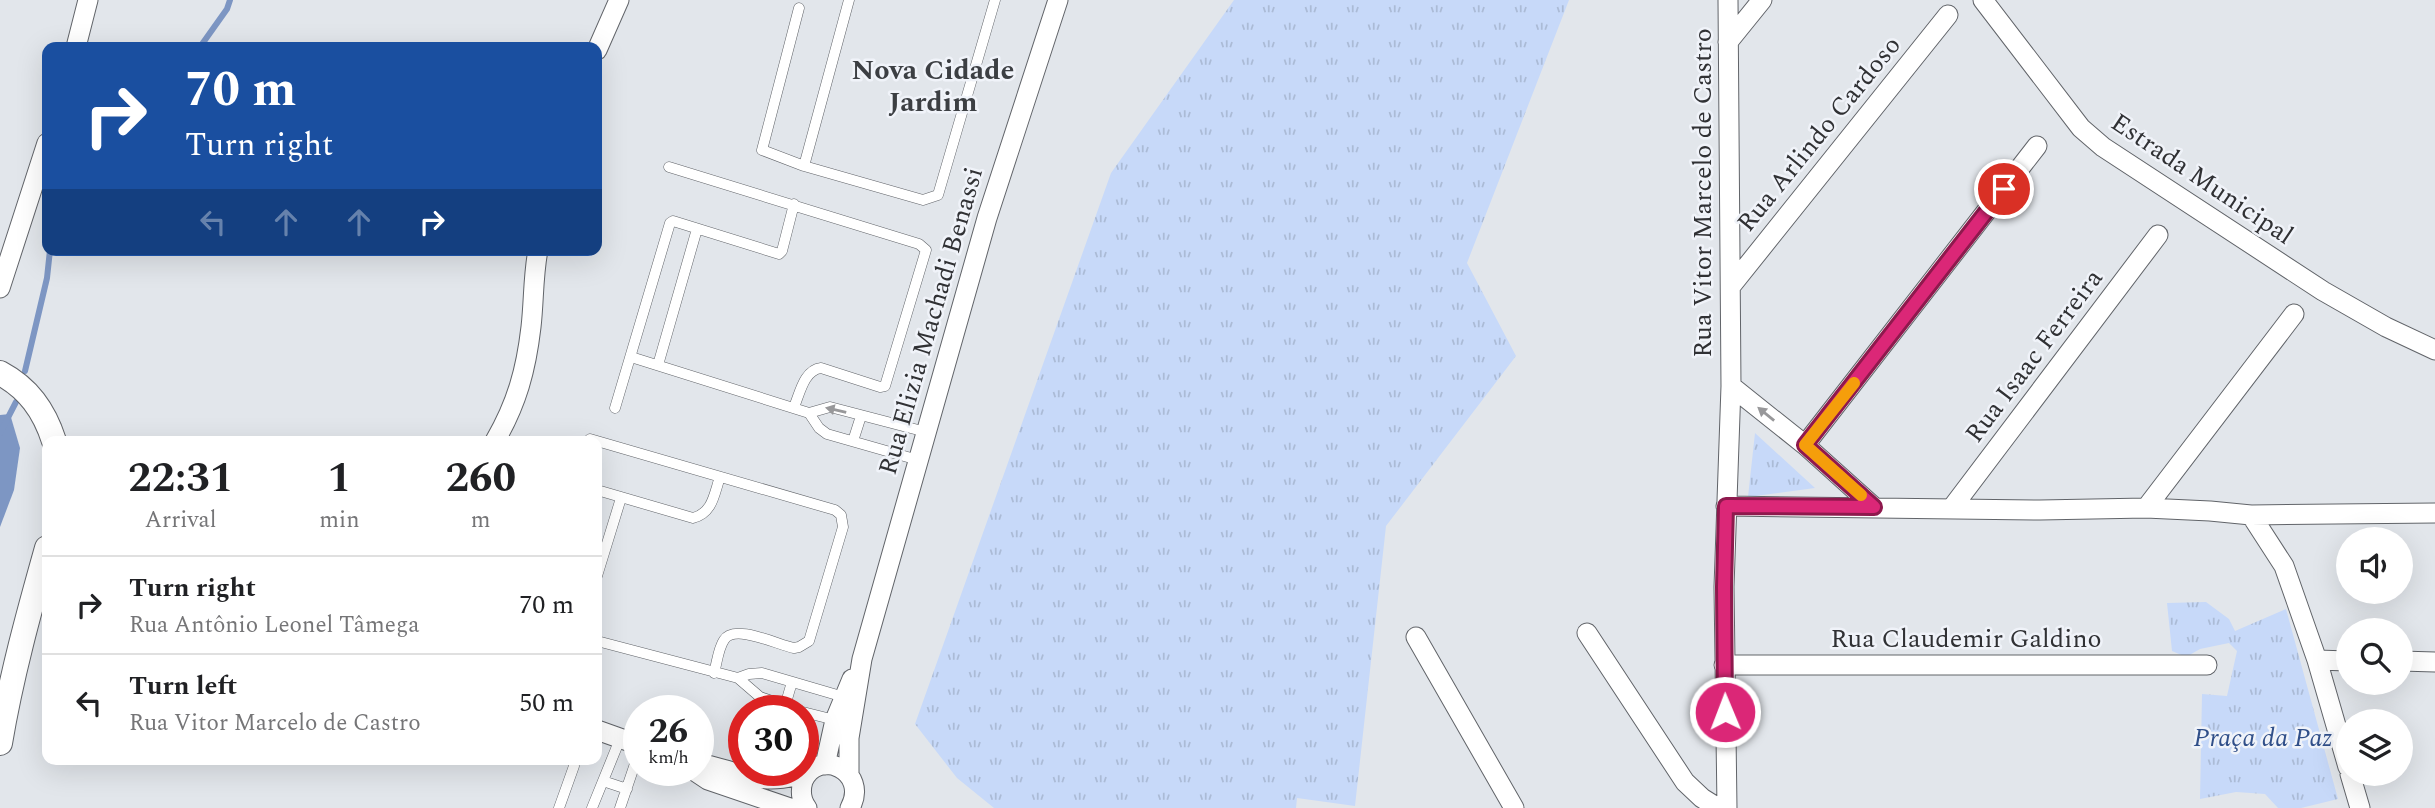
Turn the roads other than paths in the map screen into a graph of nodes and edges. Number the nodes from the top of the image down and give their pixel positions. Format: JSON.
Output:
{"nodes":[{"id":1,"x":88,"y":0,"type":"edge"},
{"id":2,"x":619,"y":0,"type":"edge"},
{"id":3,"x":849,"y":0,"type":"edge"},
{"id":4,"x":995,"y":0,"type":"edge"},
{"id":5,"x":1058,"y":0,"type":"edge"},
{"id":6,"x":1728,"y":0,"type":"edge"},
{"id":7,"x":1762,"y":0,"type":"edge"},
{"id":8,"x":1983,"y":0,"type":"edge"},
{"id":9,"x":799,"y":8,"type":"dead end"},
{"id":10,"x":1948,"y":15,"type":"dead end"},
{"id":11,"x":77,"y":42,"type":"edge"},
{"id":12,"x":601,"y":42,"type":"edge"},
{"id":13,"x":1728,"y":42,"type":"junction"},
{"id":14,"x":2037,"y":146,"type":"dead end"},
{"id":15,"x":42,"y":158,"type":"edge"},
{"id":16,"x":804,"y":166,"type":"junction"},
{"id":17,"x":669,"y":167,"type":"dead end"},
{"id":18,"x":794,"y":204,"type":"junction"},
{"id":19,"x":697,"y":229,"type":"junction"},
{"id":20,"x":2158,"y":235,"type":"dead end"},
{"id":21,"x":537,"y":256,"type":"edge"},
{"id":22,"x":1731,"y":286,"type":"junction"},
{"id":23,"x":0,"y":288,"type":"edge"},
{"id":24,"x":2294,"y":314,"type":"dead end"},
{"id":25,"x":2435,"y":350,"type":"edge"},
{"id":26,"x":631,"y":357,"type":"junction"},
{"id":27,"x":657,"y":365,"type":"junction"},
{"id":28,"x":0,"y":373,"type":"edge"},
{"id":29,"x":1731,"y":386,"type":"junction"},
{"id":30,"x":794,"y":407,"type":"junction"},
{"id":31,"x":615,"y":408,"type":"dead end"},
{"id":32,"x":809,"y":413,"type":"junction"},
{"id":33,"x":861,"y":416,"type":"junction"},
{"id":34,"x":926,"y":432,"type":"junction"},
{"id":35,"x":52,"y":436,"type":"edge"},
{"id":36,"x":498,"y":436,"type":"edge"},
{"id":37,"x":853,"y":442,"type":"junction"},
{"id":38,"x":602,"y":443,"type":"edge"},
{"id":39,"x":1805,"y":445,"type":"junction"},
{"id":40,"x":918,"y":460,"type":"junction"},
{"id":41,"x":720,"y":477,"type":"junction"},
{"id":42,"x":602,"y":492,"type":"edge"},
{"id":43,"x":621,"y":498,"type":"junction"},
{"id":44,"x":1726,"y":506,"type":"junction"},
{"id":45,"x":1874,"y":507,"type":"junction"},
{"id":46,"x":2146,"y":508,"type":"junction"},
{"id":47,"x":1951,"y":509,"type":"junction"},
{"id":48,"x":2435,"y":513,"type":"edge"},
{"id":49,"x":2251,"y":515,"type":"junction"},
{"id":50,"x":602,"y":560,"type":"edge"},
{"id":51,"x":42,"y":566,"type":"edge"},
{"id":52,"x":1587,"y":633,"type":"dead end"},
{"id":53,"x":1416,"y":637,"type":"dead end"},
{"id":54,"x":602,"y":642,"type":"edge"},
{"id":55,"x":862,"y":659,"type":"junction"},
{"id":56,"x":2318,"y":660,"type":"junction"},
{"id":57,"x":2336,"y":661,"type":"edge"},
{"id":58,"x":2413,"y":661,"type":"edge"},
{"id":59,"x":2435,"y":662,"type":"edge"},
{"id":60,"x":1724,"y":665,"type":"junction"},
{"id":61,"x":2207,"y":665,"type":"dead end"},
{"id":62,"x":714,"y":673,"type":"junction"},
{"id":63,"x":738,"y":678,"type":"junction"},
{"id":64,"x":792,"y":682,"type":"junction"},
{"id":65,"x":758,"y":695,"type":"edge"},
{"id":66,"x":788,"y":695,"type":"edge"},
{"id":67,"x":844,"y":697,"type":"junction"},
{"id":68,"x":819,"y":716,"type":"edge"},
{"id":69,"x":835,"y":720,"type":"junction"},
{"id":70,"x":2336,"y":724,"type":"edge"},
{"id":71,"x":602,"y":732,"type":"edge"},
{"id":72,"x":623,"y":740,"type":"edge"},
{"id":73,"x":0,"y":743,"type":"edge"},
{"id":74,"x":623,"y":751,"type":"edge"},
{"id":75,"x":825,"y":765,"type":"junction"},
{"id":76,"x":574,"y":766,"type":"dead end"},
{"id":77,"x":819,"y":767,"type":"edge"},
{"id":78,"x":849,"y":775,"type":"junction"},
{"id":79,"x":603,"y":780,"type":"junction"},
{"id":80,"x":714,"y":782,"type":"edge"},
{"id":81,"x":628,"y":786,"type":"edge"},
{"id":82,"x":802,"y":786,"type":"edge"},
{"id":83,"x":2354,"y":786,"type":"edge"},
{"id":84,"x":627,"y":789,"type":"junction"},
{"id":85,"x":856,"y":805,"type":"edge"},
{"id":86,"x":559,"y":808,"type":"edge"},
{"id":87,"x":592,"y":808,"type":"edge"},
{"id":88,"x":620,"y":808,"type":"edge"},
{"id":89,"x":790,"y":808,"type":"edge"},
{"id":90,"x":807,"y":808,"type":"edge"},
{"id":91,"x":1514,"y":808,"type":"edge"},
{"id":92,"x":1718,"y":808,"type":"edge"},
{"id":93,"x":1727,"y":808,"type":"edge"},
{"id":94,"x":2360,"y":808,"type":"edge"}],
"edges":[{"from":1,"to":11,"type":"street"},
{"from":2,"to":12,"type":"street"},
{"from":3,"to":16,"type":"lane"},
{"from":4,"to":16,"type":"lane"},
{"from":5,"to":34,"type":"street","name":"Rua Elizia Machadi Benassi"},
{"from":6,"to":13,"type":"street","name":"Rua Vitor Marcelo de Castro"},
{"from":7,"to":13,"type":"street"},
{"from":8,"to":25,"type":"street","name":"Estrada Municipal"},
{"from":9,"to":16,"type":"lane"},
{"from":10,"to":22,"type":"street","name":"Rua Arlindo Cardoso"},
{"from":13,"to":22,"type":"street","name":"Rua Vitor Marcelo de Castro"},
{"from":14,"to":39,"type":"street"},
{"from":15,"to":23,"type":"street"},
{"from":17,"to":18,"type":"lane"},
{"from":18,"to":19,"type":"lane"},
{"from":18,"to":30,"type":"lane"},
{"from":19,"to":26,"type":"lane"},
{"from":19,"to":27,"type":"lane"},
{"from":20,"to":47,"type":"street","name":"Rua Isaac Ferreira"},
{"from":21,"to":36,"type":"street"},
{"from":22,"to":29,"type":"street","name":"Rua Vitor Marcelo de Castro"},
{"from":24,"to":46,"type":"street"},
{"from":26,"to":27,"type":"lane"},
{"from":26,"to":31,"type":"lane"},
{"from":27,"to":30,"type":"lane"},
{"from":28,"to":35,"type":"street"},
{"from":39,"to":29,"type":"street","name":"Rua Vitor Marcelo de Castro","one_way":true},
{"from":29,"to":44,"type":"street","name":"Rua Vitor Marcelo de Castro"},
{"from":30,"to":32,"type":"lane"},
{"from":33,"to":32,"type":"lane","one_way":true},
{"from":32,"to":37,"type":"lane"},
{"from":33,"to":34,"type":"lane"},
{"from":33,"to":37,"type":"lane"},
{"from":34,"to":40,"type":"street","name":"Rua Elizia Machadi Benassi"},
{"from":37,"to":40,"type":"lane"},
{"from":38,"to":41,"type":"lane"},
{"from":39,"to":45,"type":"street","name":"Rua Vitor Marcelo de Castro"},
{"from":40,"to":55,"type":"street","name":"Rua Elizia Machadi Benassi"},
{"from":41,"to":43,"type":"lane"},
{"from":41,"to":62,"type":"lane"},
{"from":42,"to":43,"type":"lane"},
{"from":43,"to":50,"type":"lane"},
{"from":44,"to":45,"type":"street"},
{"from":44,"to":60,"type":"street","name":"Rua Vitor Marcelo de Castro"},
{"from":45,"to":47,"type":"street"},
{"from":46,"to":47,"type":"street"},
{"from":46,"to":49,"type":"street"},
{"from":48,"to":49,"type":"street"},
{"from":49,"to":56,"type":"street"},
{"from":51,"to":73,"type":"street"},
{"from":52,"to":92,"type":"street"},
{"from":53,"to":91,"type":"street"},
{"from":54,"to":62,"type":"lane"},
{"from":55,"to":67,"type":"street","name":"Rua Elizia Machadi Benassi"},
{"from":55,"to":78,"type":"street","name":"Rua Elizia Machadi Benassi"},
{"from":56,"to":57,"type":"street"},
{"from":56,"to":70,"type":"street"},
{"from":58,"to":59,"type":"street"},
{"from":60,"to":61,"type":"street","name":"Rua Claudemir Galdino"},
{"from":60,"to":93,"type":"street","name":"Rua Vitor Marcelo de Castro"},
{"from":62,"to":63,"type":"lane"},
{"from":63,"to":64,"type":"lane"},
{"from":63,"to":65,"type":"lane"},
{"from":64,"to":66,"type":"lane"},
{"from":64,"to":67,"type":"lane"},
{"from":67,"to":69,"type":"street","name":"Rua Elizia Machadi Benassi"},
{"from":68,"to":69,"type":"lane"},
{"from":69,"to":75,"type":"street","name":"Rua Elizia Machadi Benassi"},
{"from":71,"to":72,"type":"street"},
{"from":74,"to":79,"type":"lane"},
{"from":75,"to":77,"type":"street"},
{"from":75,"to":78,"type":"street"},
{"from":76,"to":86,"type":"lane"},
{"from":78,"to":85,"type":"street","name":"Rua Elizia Machadi Benassi"},
{"from":79,"to":84,"type":"lane"},
{"from":79,"to":87,"type":"lane"},
{"from":80,"to":89,"type":"street"},
{"from":81,"to":84,"type":"lane"},
{"from":82,"to":90,"type":"street"},
{"from":83,"to":94,"type":"street"},
{"from":84,"to":88,"type":"lane"}]}
